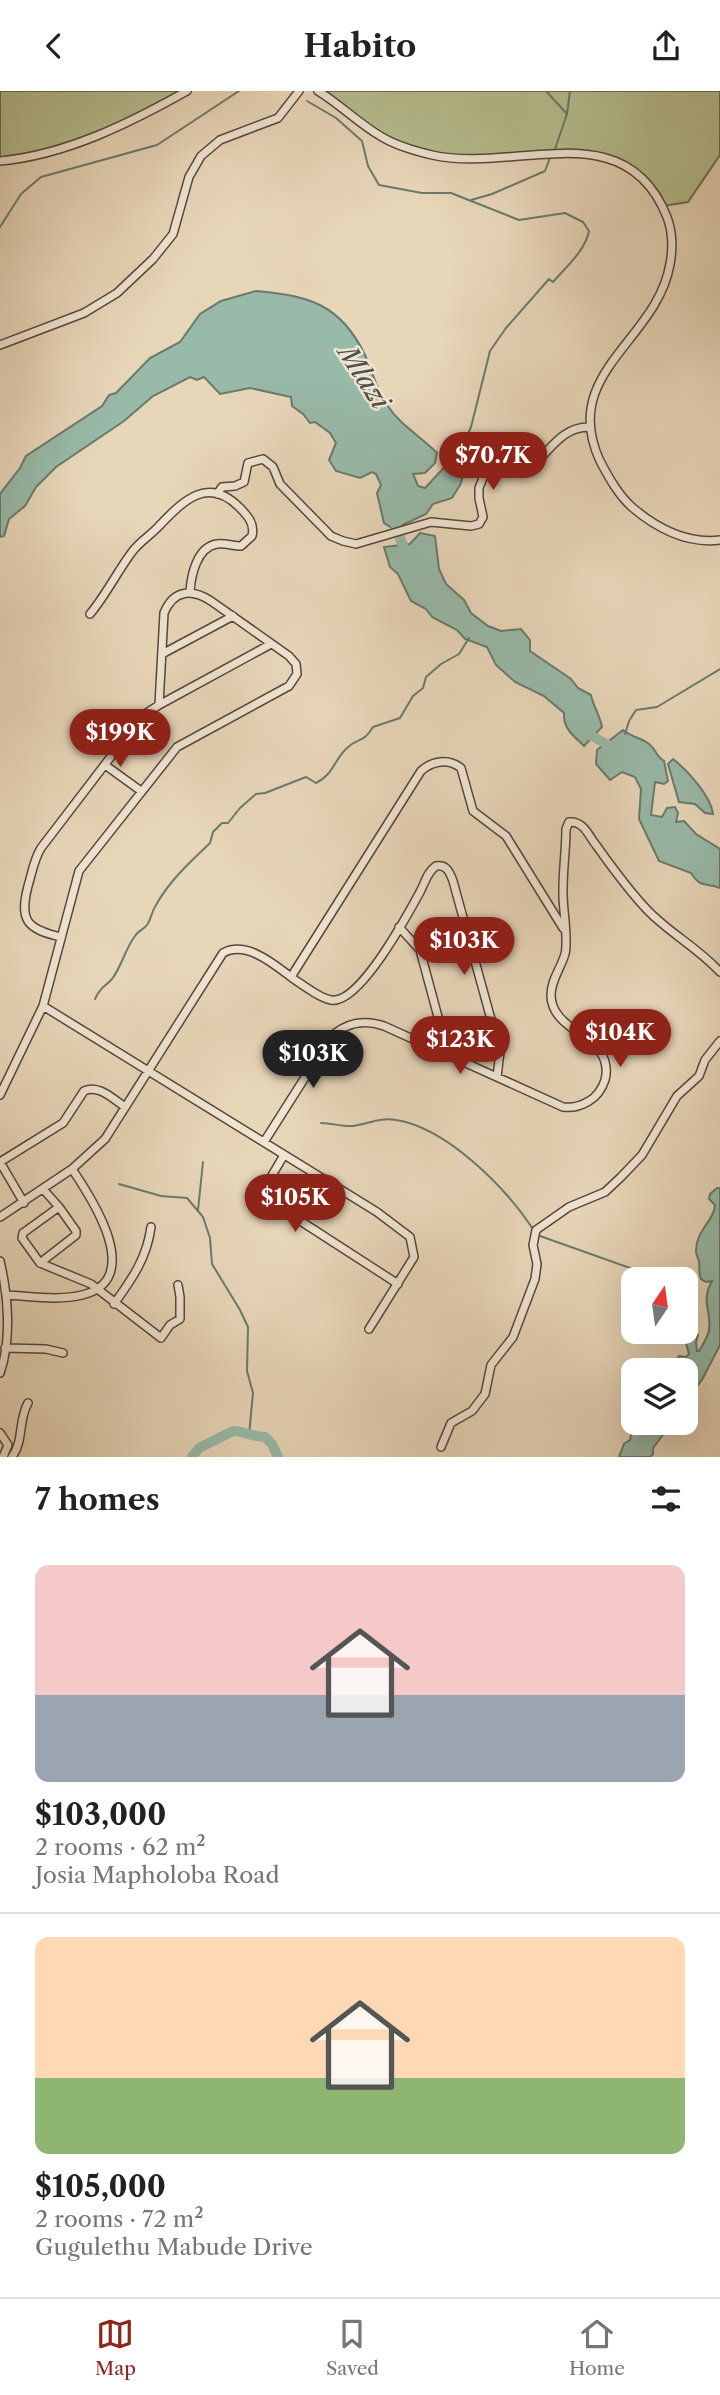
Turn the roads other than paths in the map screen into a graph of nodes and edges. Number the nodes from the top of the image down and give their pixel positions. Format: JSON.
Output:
{"nodes":[{"id":1,"x":187,"y":91,"type":"edge"},
{"id":2,"x":299,"y":91,"type":"edge"},
{"id":3,"x":318,"y":91,"type":"edge"},
{"id":4,"x":0,"y":160,"type":"edge"},
{"id":5,"x":0,"y":345,"type":"edge"},
{"id":6,"x":589,"y":427,"type":"junction"},
{"id":7,"x":217,"y":494,"type":"junction"},
{"id":8,"x":720,"y":540,"type":"edge"},
{"id":9,"x":191,"y":592,"type":"junction"},
{"id":10,"x":90,"y":614,"type":"dead end"},
{"id":11,"x":233,"y":616,"type":"junction"},
{"id":12,"x":271,"y":644,"type":"junction"},
{"id":13,"x":162,"y":654,"type":"junction"},
{"id":14,"x":159,"y":705,"type":"junction"},
{"id":15,"x":105,"y":765,"type":"junction"},
{"id":16,"x":141,"y":791,"type":"junction"},
{"id":17,"x":398,"y":927,"type":"junction"},
{"id":18,"x":564,"y":929,"type":"junction"},
{"id":19,"x":61,"y":937,"type":"junction"},
{"id":20,"x":720,"y":972,"type":"edge"},
{"id":21,"x":291,"y":977,"type":"junction"},
{"id":22,"x":43,"y":1006,"type":"junction"},
{"id":23,"x":720,"y":1041,"type":"edge"},
{"id":24,"x":436,"y":1049,"type":"junction"},
{"id":25,"x":148,"y":1070,"type":"junction"},
{"id":26,"x":497,"y":1077,"type":"junction"},
{"id":27,"x":0,"y":1095,"type":"edge"},
{"id":28,"x":125,"y":1107,"type":"junction"},
{"id":29,"x":264,"y":1142,"type":"junction"},
{"id":30,"x":284,"y":1155,"type":"junction"},
{"id":31,"x":0,"y":1162,"type":"edge"},
{"id":32,"x":72,"y":1169,"type":"junction"},
{"id":33,"x":43,"y":1189,"type":"junction"},
{"id":34,"x":24,"y":1203,"type":"junction"},
{"id":35,"x":59,"y":1207,"type":"junction"},
{"id":36,"x":0,"y":1217,"type":"edge"},
{"id":37,"x":151,"y":1227,"type":"dead end"},
{"id":38,"x":0,"y":1261,"type":"edge"},
{"id":39,"x":40,"y":1263,"type":"junction"},
{"id":40,"x":398,"y":1283,"type":"junction"},
{"id":41,"x":178,"y":1285,"type":"dead end"},
{"id":42,"x":97,"y":1289,"type":"junction"},
{"id":43,"x":6,"y":1295,"type":"junction"},
{"id":44,"x":114,"y":1304,"type":"junction"},
{"id":45,"x":369,"y":1329,"type":"dead end"},
{"id":46,"x":5,"y":1348,"type":"junction"},
{"id":47,"x":64,"y":1353,"type":"dead end"},
{"id":48,"x":0,"y":1373,"type":"edge"},
{"id":49,"x":28,"y":1403,"type":"dead end"},
{"id":50,"x":0,"y":1433,"type":"edge"},
{"id":51,"x":441,"y":1447,"type":"dead end"},
{"id":52,"x":3,"y":1457,"type":"edge"},
{"id":53,"x":12,"y":1457,"type":"edge"}],
"edges":[{"from":1,"to":4,"type":"street"},
{"from":2,"to":5,"type":"street"},
{"from":3,"to":6,"type":"street"},
{"from":6,"to":7,"type":"street"},
{"from":6,"to":8,"type":"street"},
{"from":7,"to":9,"type":"street"},
{"from":7,"to":10,"type":"street"},
{"from":9,"to":11,"type":"street"},
{"from":9,"to":13,"type":"street"},
{"from":11,"to":12,"type":"street"},
{"from":11,"to":13,"type":"street"},
{"from":12,"to":14,"type":"street"},
{"from":12,"to":16,"type":"street"},
{"from":13,"to":14,"type":"street"},
{"from":14,"to":15,"type":"street"},
{"from":15,"to":16,"type":"street"},
{"from":15,"to":19,"type":"street"},
{"from":16,"to":19,"type":"street"},
{"from":17,"to":21,"type":"street"},
{"from":17,"to":24,"type":"street"},
{"from":17,"to":26,"type":"street"},
{"from":18,"to":20,"type":"street"},
{"from":18,"to":21,"type":"street"},
{"from":18,"to":26,"type":"street"},
{"from":19,"to":22,"type":"street"},
{"from":21,"to":25,"type":"street"},
{"from":22,"to":25,"type":"street"},
{"from":22,"to":27,"type":"street"},
{"from":23,"to":51,"type":"street"},
{"from":24,"to":26,"type":"street"},
{"from":24,"to":29,"type":"street"},
{"from":25,"to":28,"type":"street"},
{"from":25,"to":29,"type":"street"},
{"from":28,"to":31,"type":"street"},
{"from":28,"to":32,"type":"street"},
{"from":29,"to":30,"type":"street"},
{"from":30,"to":40,"type":"street"},
{"from":30,"to":40,"type":"street"},
{"from":31,"to":34,"type":"street"},
{"from":32,"to":33,"type":"street"},
{"from":32,"to":42,"type":"street"},
{"from":33,"to":34,"type":"street"},
{"from":33,"to":35,"type":"street"},
{"from":34,"to":36,"type":"street"},
{"from":35,"to":39,"type":"street"},
{"from":35,"to":39,"type":"street"},
{"from":37,"to":44,"type":"street"},
{"from":38,"to":43,"type":"street"},
{"from":39,"to":42,"type":"street"},
{"from":40,"to":45,"type":"street"},
{"from":41,"to":44,"type":"street"},
{"from":42,"to":43,"type":"street"},
{"from":42,"to":44,"type":"street"},
{"from":43,"to":46,"type":"street"},
{"from":46,"to":47,"type":"street"},
{"from":46,"to":48,"type":"street"},
{"from":49,"to":53,"type":"street"},
{"from":50,"to":52,"type":"street"}]}
